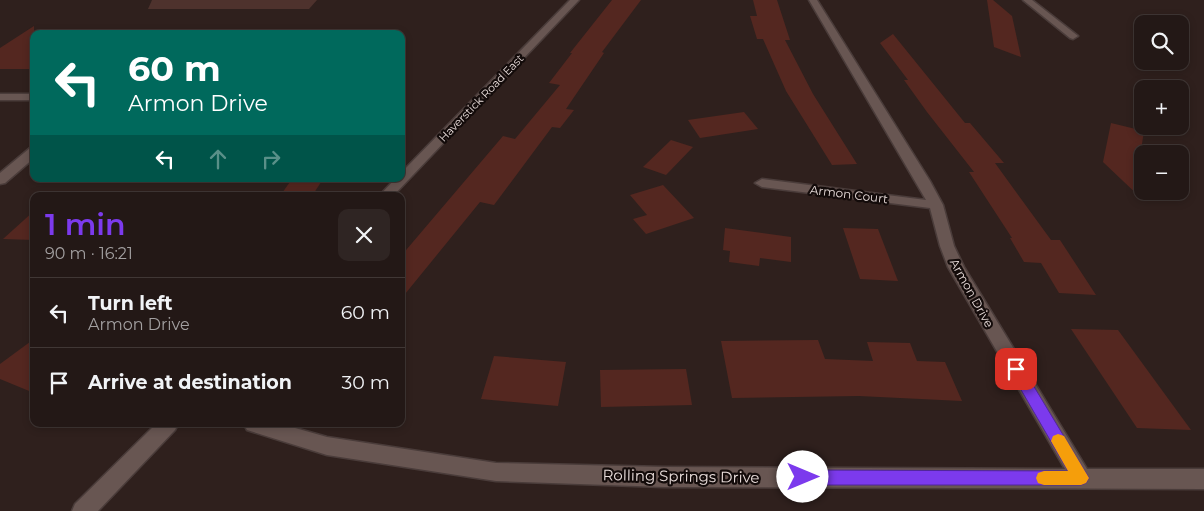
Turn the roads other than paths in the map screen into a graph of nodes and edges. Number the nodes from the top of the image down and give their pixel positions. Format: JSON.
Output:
{"nodes":[{"id":1,"x":575,"y":0,"type":"edge"},
{"id":2,"x":813,"y":0,"type":"edge"},
{"id":3,"x":1027,"y":0,"type":"edge"},
{"id":4,"x":1073,"y":36,"type":"dead end"},
{"id":5,"x":0,"y":97,"type":"edge"},
{"id":6,"x":30,"y":97,"type":"edge"},
{"id":7,"x":30,"y":155,"type":"edge"},
{"id":8,"x":405,"y":176,"type":"edge"},
{"id":9,"x":0,"y":180,"type":"edge"},
{"id":10,"x":400,"y":182,"type":"edge"},
{"id":11,"x":762,"y":183,"type":"dead end"},
{"id":12,"x":390,"y":192,"type":"edge"},
{"id":13,"x":936,"y":205,"type":"junction"},
{"id":14,"x":165,"y":427,"type":"edge"},
{"id":15,"x":264,"y":427,"type":"edge"},
{"id":16,"x":1081,"y":478,"type":"junction"},
{"id":17,"x":1204,"y":479,"type":"edge"},
{"id":18,"x":83,"y":511,"type":"edge"}],
"edges":[{"from":1,"to":8,"type":"street","name":"Haverstick Road East"},
{"from":2,"to":13,"type":"street","name":"Armon Drive"},
{"from":3,"to":4,"type":"street"},
{"from":5,"to":6,"type":"street"},
{"from":7,"to":9,"type":"street"},
{"from":10,"to":12,"type":"street","name":"Haverstick Road East"},
{"from":11,"to":13,"type":"street","name":"Armon Court"},
{"from":13,"to":16,"type":"street","name":"Armon Drive"},
{"from":14,"to":18,"type":"street"},
{"from":15,"to":16,"type":"street","name":"Rolling Springs Drive"},
{"from":16,"to":17,"type":"street","name":"Rolling Springs Drive"}]}
